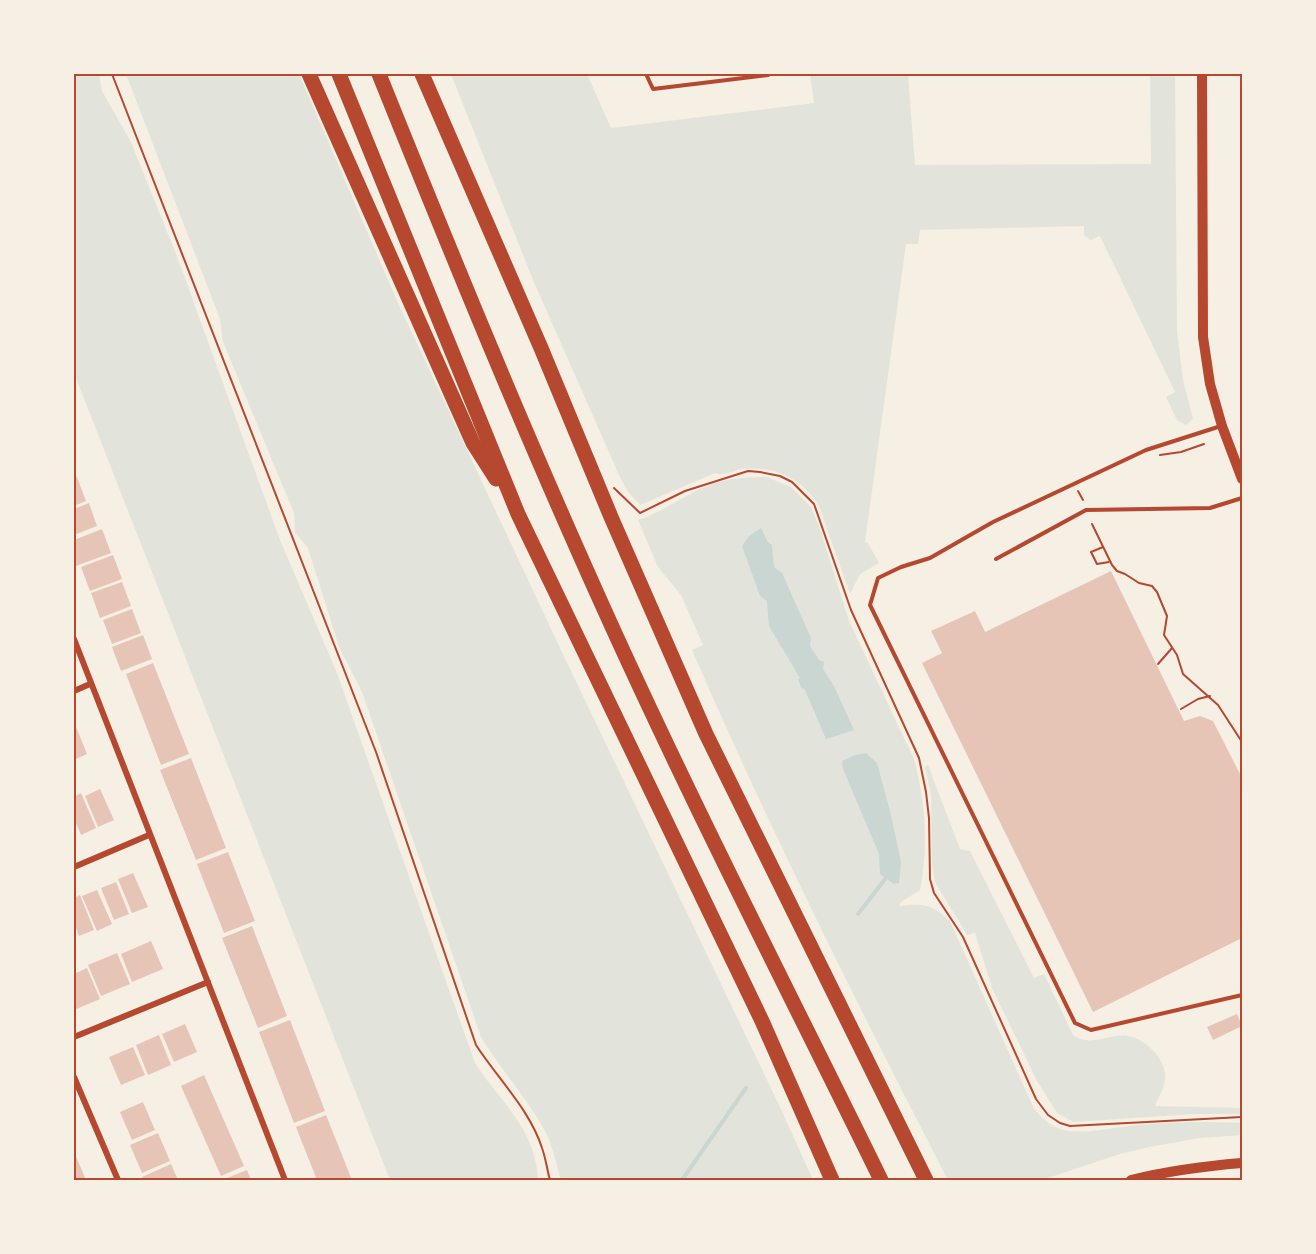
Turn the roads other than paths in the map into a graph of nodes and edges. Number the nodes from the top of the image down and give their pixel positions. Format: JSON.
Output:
{"nodes":[{"id":1,"x":309,"y":74,"type":"edge"},
{"id":2,"x":339,"y":74,"type":"edge"},
{"id":3,"x":379,"y":74,"type":"edge"},
{"id":4,"x":422,"y":74,"type":"edge"},
{"id":5,"x":646,"y":74,"type":"edge"},
{"id":6,"x":769,"y":74,"type":"edge"},
{"id":7,"x":1202,"y":74,"type":"edge"},
{"id":8,"x":1222,"y":426,"type":"junction"},
{"id":9,"x":1242,"y":479,"type":"edge"},
{"id":10,"x":1242,"y":498,"type":"edge"},
{"id":11,"x":518,"y":514,"type":"junction"},
{"id":12,"x":996,"y":559,"type":"dead end"},
{"id":13,"x":74,"y":639,"type":"edge"},
{"id":14,"x":90,"y":684,"type":"junction"},
{"id":15,"x":74,"y":691,"type":"edge"},
{"id":16,"x":149,"y":835,"type":"junction"},
{"id":17,"x":74,"y":867,"type":"edge"},
{"id":18,"x":208,"y":982,"type":"junction"},
{"id":19,"x":1242,"y":995,"type":"edge"},
{"id":20,"x":74,"y":1037,"type":"edge"},
{"id":21,"x":74,"y":1077,"type":"edge"},
{"id":22,"x":1242,"y":1163,"type":"edge"},
{"id":23,"x":118,"y":1180,"type":"edge"},
{"id":24,"x":285,"y":1180,"type":"edge"},
{"id":25,"x":832,"y":1180,"type":"edge"},
{"id":26,"x":881,"y":1180,"type":"edge"},
{"id":27,"x":926,"y":1180,"type":"edge"},
{"id":28,"x":1131,"y":1180,"type":"edge"}],
"edges":[{"from":1,"to":11,"type":"highway"},
{"from":2,"to":11,"type":"highway"},
{"from":3,"to":26,"type":"highway"},
{"from":4,"to":27,"type":"highway"},
{"from":5,"to":6,"type":"lane"},
{"from":7,"to":8,"type":"street"},
{"from":8,"to":9,"type":"street"},
{"from":8,"to":19,"type":"lane"},
{"from":10,"to":12,"type":"lane"},
{"from":11,"to":25,"type":"highway"},
{"from":13,"to":14,"type":"street"},
{"from":14,"to":15,"type":"street"},
{"from":14,"to":16,"type":"street"},
{"from":16,"to":17,"type":"street"},
{"from":16,"to":18,"type":"street"},
{"from":18,"to":20,"type":"street"},
{"from":18,"to":24,"type":"street"},
{"from":21,"to":23,"type":"street"},
{"from":22,"to":28,"type":"street"}]}
